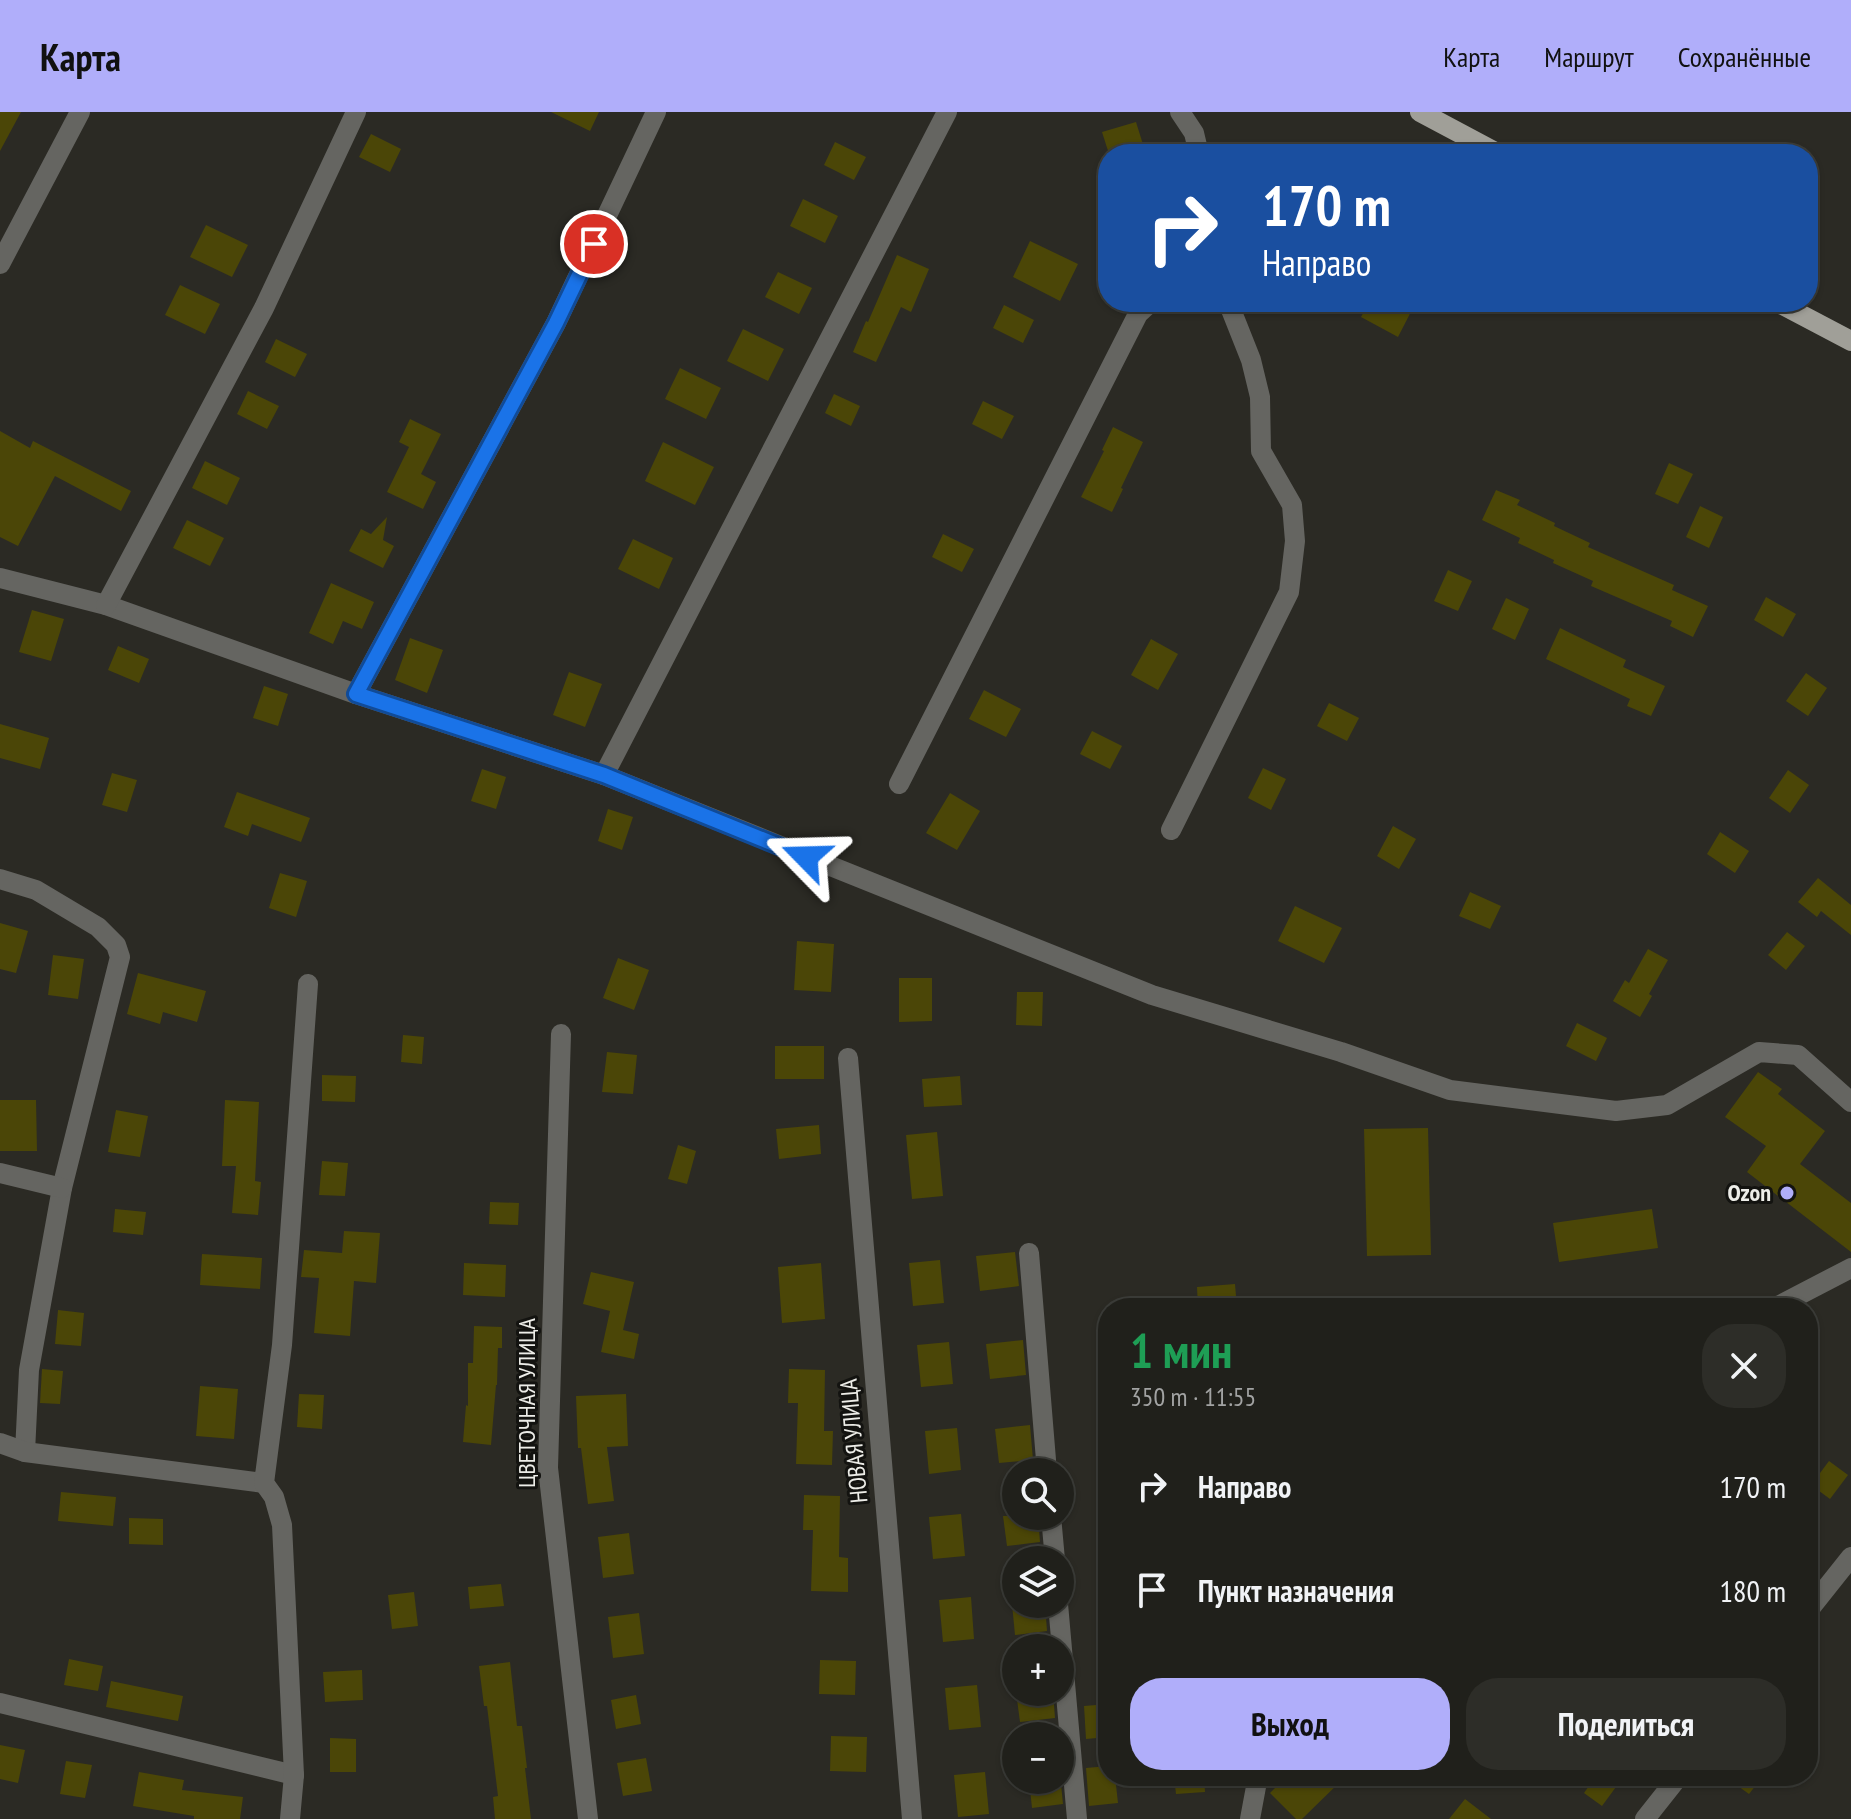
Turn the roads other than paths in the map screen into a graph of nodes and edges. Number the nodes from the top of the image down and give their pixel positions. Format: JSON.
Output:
{"nodes":[{"id":1,"x":80,"y":112,"type":"edge"},
{"id":2,"x":356,"y":112,"type":"edge"},
{"id":3,"x":656,"y":112,"type":"edge"},
{"id":4,"x":947,"y":112,"type":"edge"},
{"id":5,"x":1180,"y":112,"type":"edge"},
{"id":6,"x":1420,"y":112,"type":"edge"},
{"id":7,"x":1197,"y":144,"type":"edge"},
{"id":8,"x":1480,"y":144,"type":"edge"},
{"id":9,"x":0,"y":264,"type":"edge"},
{"id":10,"x":1140,"y":312,"type":"edge"},
{"id":11,"x":1232,"y":312,"type":"edge"},
{"id":12,"x":1796,"y":312,"type":"edge"},
{"id":13,"x":1851,"y":341,"type":"edge"},
{"id":14,"x":0,"y":578,"type":"edge"},
{"id":15,"x":106,"y":605,"type":"junction"},
{"id":16,"x":356,"y":694,"type":"junction"},
{"id":17,"x":604,"y":775,"type":"junction"},
{"id":18,"x":899,"y":784,"type":"dead end"},
{"id":19,"x":1171,"y":830,"type":"dead end"},
{"id":20,"x":0,"y":879,"type":"edge"},
{"id":21,"x":308,"y":984,"type":"dead end"},
{"id":22,"x":561,"y":1034,"type":"dead end"},
{"id":23,"x":848,"y":1058,"type":"dead end"},
{"id":24,"x":1851,"y":1102,"type":"edge"},
{"id":25,"x":0,"y":1173,"type":"edge"},
{"id":26,"x":62,"y":1188,"type":"junction"},
{"id":27,"x":1029,"y":1253,"type":"dead end"},
{"id":28,"x":1851,"y":1268,"type":"edge"},
{"id":29,"x":1791,"y":1298,"type":"edge"},
{"id":30,"x":0,"y":1443,"type":"edge"},
{"id":31,"x":25,"y":1452,"type":"junction"},
{"id":32,"x":1046,"y":1458,"type":"edge"},
{"id":33,"x":264,"y":1483,"type":"junction"},
{"id":34,"x":1851,"y":1557,"type":"edge"},
{"id":35,"x":1818,"y":1598,"type":"edge"},
{"id":36,"x":1059,"y":1618,"type":"edge"},
{"id":37,"x":0,"y":1703,"type":"edge"},
{"id":38,"x":294,"y":1775,"type":"junction"},
{"id":39,"x":1256,"y":1786,"type":"edge"},
{"id":40,"x":1671,"y":1786,"type":"edge"},
{"id":41,"x":290,"y":1819,"type":"edge"},
{"id":42,"x":588,"y":1819,"type":"edge"},
{"id":43,"x":912,"y":1819,"type":"edge"},
{"id":44,"x":1077,"y":1819,"type":"edge"},
{"id":45,"x":1250,"y":1819,"type":"edge"},
{"id":46,"x":1645,"y":1819,"type":"edge"}],
"edges":[{"from":1,"to":9,"type":"street"},
{"from":2,"to":15,"type":"street"},
{"from":3,"to":16,"type":"street"},
{"from":4,"to":17,"type":"street"},
{"from":5,"to":7,"type":"street"},
{"from":6,"to":8,"type":"main road"},
{"from":10,"to":18,"type":"street"},
{"from":11,"to":19,"type":"street"},
{"from":12,"to":13,"type":"main road"},
{"from":14,"to":15,"type":"street"},
{"from":15,"to":16,"type":"street"},
{"from":16,"to":17,"type":"street"},
{"from":17,"to":24,"type":"street"},
{"from":20,"to":26,"type":"street"},
{"from":21,"to":33,"type":"street"},
{"from":22,"to":42,"type":"street","name":"ЦВЕТОЧНАЯ УЛИЦА"},
{"from":23,"to":43,"type":"street","name":"НОВАЯ УЛИЦА"},
{"from":25,"to":26,"type":"street"},
{"from":26,"to":31,"type":"street"},
{"from":27,"to":32,"type":"street"},
{"from":28,"to":29,"type":"street"},
{"from":30,"to":31,"type":"street"},
{"from":31,"to":33,"type":"street"},
{"from":33,"to":38,"type":"street"},
{"from":34,"to":35,"type":"street"},
{"from":36,"to":44,"type":"street"},
{"from":37,"to":38,"type":"street"},
{"from":38,"to":41,"type":"street"},
{"from":39,"to":45,"type":"street"},
{"from":40,"to":46,"type":"street"}]}
